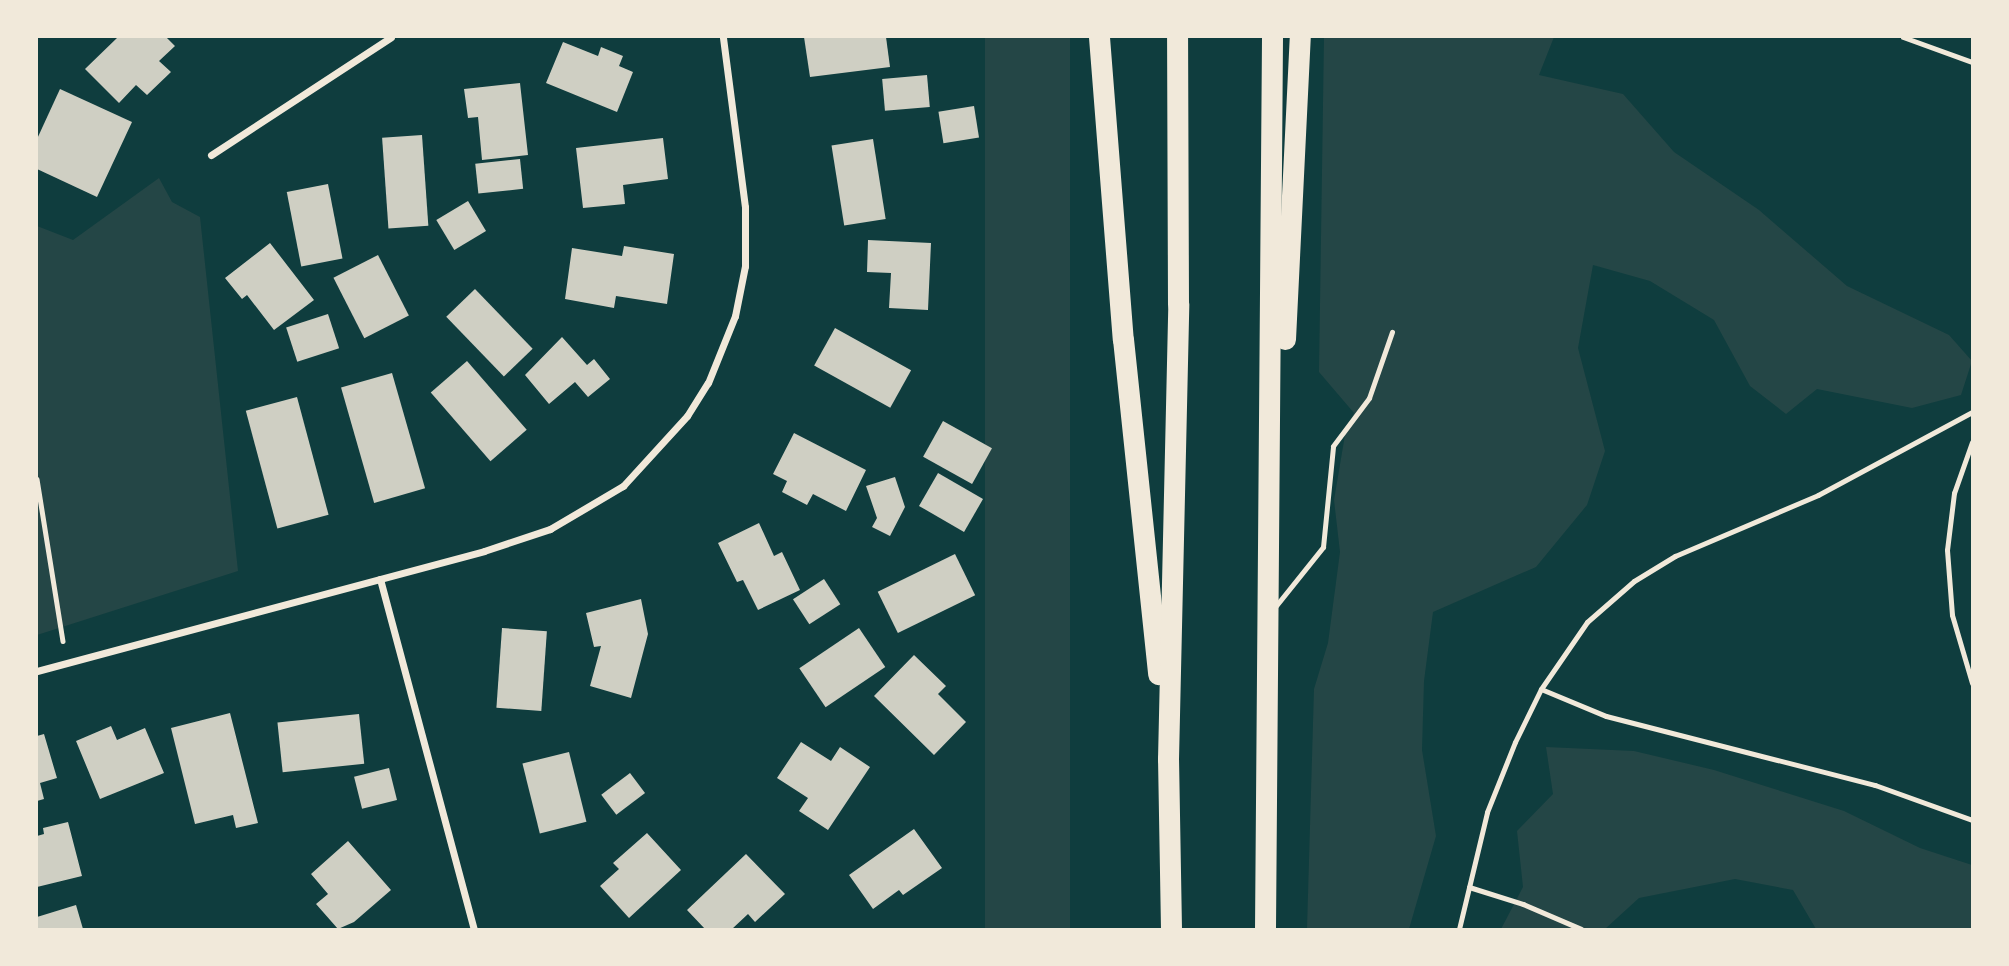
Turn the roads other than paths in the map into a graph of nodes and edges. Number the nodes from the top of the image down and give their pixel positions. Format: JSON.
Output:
{"nodes":[{"id":1,"x":391,"y":37,"type":"edge"},
{"id":2,"x":723,"y":37,"type":"edge"},
{"id":3,"x":1099,"y":37,"type":"edge"},
{"id":4,"x":1177,"y":37,"type":"edge"},
{"id":5,"x":1272,"y":37,"type":"edge"},
{"id":6,"x":1300,"y":37,"type":"edge"},
{"id":7,"x":1903,"y":37,"type":"edge"},
{"id":8,"x":1972,"y":62,"type":"edge"},
{"id":9,"x":211,"y":155,"type":"dead end"},
{"id":10,"x":1392,"y":332,"type":"dead end"},
{"id":11,"x":1972,"y":412,"type":"edge"},
{"id":12,"x":1972,"y":442,"type":"edge"},
{"id":13,"x":380,"y":579,"type":"junction"},
{"id":14,"x":1271,"y":612,"type":"junction"},
{"id":15,"x":37,"y":671,"type":"edge"},
{"id":16,"x":1972,"y":683,"type":"edge"},
{"id":17,"x":1541,"y":689,"type":"junction"},
{"id":18,"x":1168,"y":759,"type":"junction"},
{"id":19,"x":1972,"y":820,"type":"edge"},
{"id":20,"x":1469,"y":887,"type":"junction"},
{"id":21,"x":474,"y":929,"type":"edge"},
{"id":22,"x":1171,"y":929,"type":"edge"},
{"id":23,"x":1265,"y":929,"type":"edge"},
{"id":24,"x":1459,"y":929,"type":"edge"},
{"id":25,"x":1581,"y":929,"type":"edge"}],
"edges":[{"from":1,"to":9,"type":"street"},
{"from":2,"to":13,"type":"street"},
{"from":3,"to":18,"type":"highway"},
{"from":4,"to":18,"type":"highway"},
{"from":5,"to":14,"type":"highway"},
{"from":6,"to":14,"type":"highway"},
{"from":7,"to":8,"type":"lane"},
{"from":10,"to":14,"type":"lane"},
{"from":11,"to":17,"type":"lane"},
{"from":12,"to":16,"type":"lane"},
{"from":13,"to":15,"type":"street"},
{"from":13,"to":21,"type":"street"},
{"from":14,"to":23,"type":"highway"},
{"from":17,"to":19,"type":"lane"},
{"from":17,"to":20,"type":"lane"},
{"from":18,"to":22,"type":"highway"},
{"from":20,"to":24,"type":"lane"},
{"from":20,"to":25,"type":"lane"}]}
